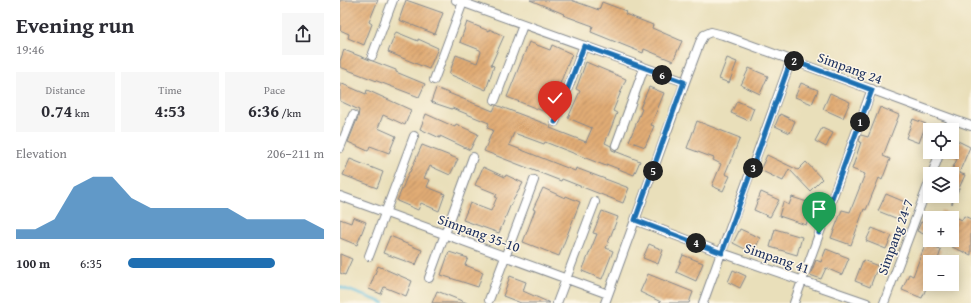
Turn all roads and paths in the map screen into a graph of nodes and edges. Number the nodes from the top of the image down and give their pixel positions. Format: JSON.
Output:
{"nodes":[{"id":1,"x":393,"y":0,"type":"edge"},
{"id":2,"x":459,"y":1,"type":"edge"},
{"id":3,"x":523,"y":25,"type":"junction"},
{"id":4,"x":584,"y":46,"type":"junction"},
{"id":5,"x":372,"y":56,"type":"dead end"},
{"id":6,"x":791,"y":60,"type":"junction"},
{"id":7,"x":644,"y":68,"type":"junction"},
{"id":8,"x":434,"y":80,"type":"dead end"},
{"id":9,"x":684,"y":82,"type":"junction"},
{"id":10,"x":872,"y":90,"type":"junction"},
{"id":11,"x":495,"y":100,"type":"dead end"},
{"id":12,"x":353,"y":115,"type":"dead end"},
{"id":13,"x":952,"y":119,"type":"junction"},
{"id":14,"x":555,"y":122,"type":"dead end"},
{"id":15,"x":951,"y":123,"type":"edge"},
{"id":16,"x":971,"y":126,"type":"edge"},
{"id":17,"x":414,"y":136,"type":"dead end"},
{"id":18,"x":616,"y":145,"type":"dead end"},
{"id":19,"x":340,"y":148,"type":"edge"},
{"id":20,"x":473,"y":157,"type":"dead end"},
{"id":21,"x":534,"y":180,"type":"dead end"},
{"id":22,"x":340,"y":196,"type":"edge"},
{"id":23,"x":923,"y":199,"type":"edge"},
{"id":24,"x":595,"y":202,"type":"dead end"},
{"id":25,"x":385,"y":212,"type":"junction"},
{"id":26,"x":635,"y":220,"type":"junction"},
{"id":27,"x":444,"y":234,"type":"junction"},
{"id":28,"x":722,"y":253,"type":"junction"},
{"id":29,"x":369,"y":256,"type":"dead end"},
{"id":30,"x":505,"y":256,"type":"junction"},
{"id":31,"x":429,"y":278,"type":"dead end"},
{"id":32,"x":566,"y":279,"type":"junction"},
{"id":33,"x":802,"y":280,"type":"junction"},
{"id":34,"x":608,"y":294,"type":"junction"},
{"id":35,"x":489,"y":300,"type":"dead end"},
{"id":36,"x":557,"y":303,"type":"edge"},
{"id":37,"x":605,"y":303,"type":"edge"},
{"id":38,"x":703,"y":303,"type":"edge"},
{"id":39,"x":794,"y":303,"type":"edge"},
{"id":40,"x":867,"y":303,"type":"edge"},
{"id":41,"x":884,"y":303,"type":"edge"}],
"edges":[{"from":1,"to":5,"type":"street"},
{"from":2,"to":3,"type":"street"},
{"from":2,"to":8,"type":"street"},
{"from":3,"to":4,"type":"street"},
{"from":3,"to":11,"type":"street"},
{"from":4,"to":7,"type":"street"},
{"from":4,"to":14,"type":"street"},
{"from":6,"to":9,"type":"street","name":"Simpang 24"},
{"from":6,"to":10,"type":"street","name":"Simpang 24"},
{"from":6,"to":28,"type":"street"},
{"from":7,"to":9,"type":"street"},
{"from":7,"to":18,"type":"street"},
{"from":9,"to":26,"type":"street"},
{"from":10,"to":13,"type":"street","name":"Simpang 24"},
{"from":10,"to":33,"type":"street"},
{"from":12,"to":19,"type":"street"},
{"from":13,"to":15,"type":"street"},
{"from":13,"to":16,"type":"street","name":"Simpang 24"},
{"from":17,"to":25,"type":"street"},
{"from":20,"to":27,"type":"street"},
{"from":21,"to":30,"type":"street"},
{"from":22,"to":25,"type":"street","name":"Simpang 35-10"},
{"from":23,"to":41,"type":"street","name":"Simpang 24-7"},
{"from":24,"to":32,"type":"street"},
{"from":25,"to":27,"type":"street","name":"Simpang 35-10"},
{"from":25,"to":29,"type":"street"},
{"from":26,"to":28,"type":"street","name":"Simpang 41"},
{"from":26,"to":34,"type":"street"},
{"from":27,"to":30,"type":"street","name":"Simpang 35-10"},
{"from":27,"to":31,"type":"street"},
{"from":28,"to":33,"type":"street","name":"Simpang 41"},
{"from":28,"to":38,"type":"street"},
{"from":30,"to":32,"type":"street","name":"Simpang 35-10"},
{"from":30,"to":35,"type":"street"},
{"from":32,"to":34,"type":"street","name":"Simpang 35-10"},
{"from":32,"to":36,"type":"street"},
{"from":33,"to":39,"type":"street"},
{"from":33,"to":40,"type":"street","name":"Simpang 41"},
{"from":34,"to":37,"type":"street"}]}
